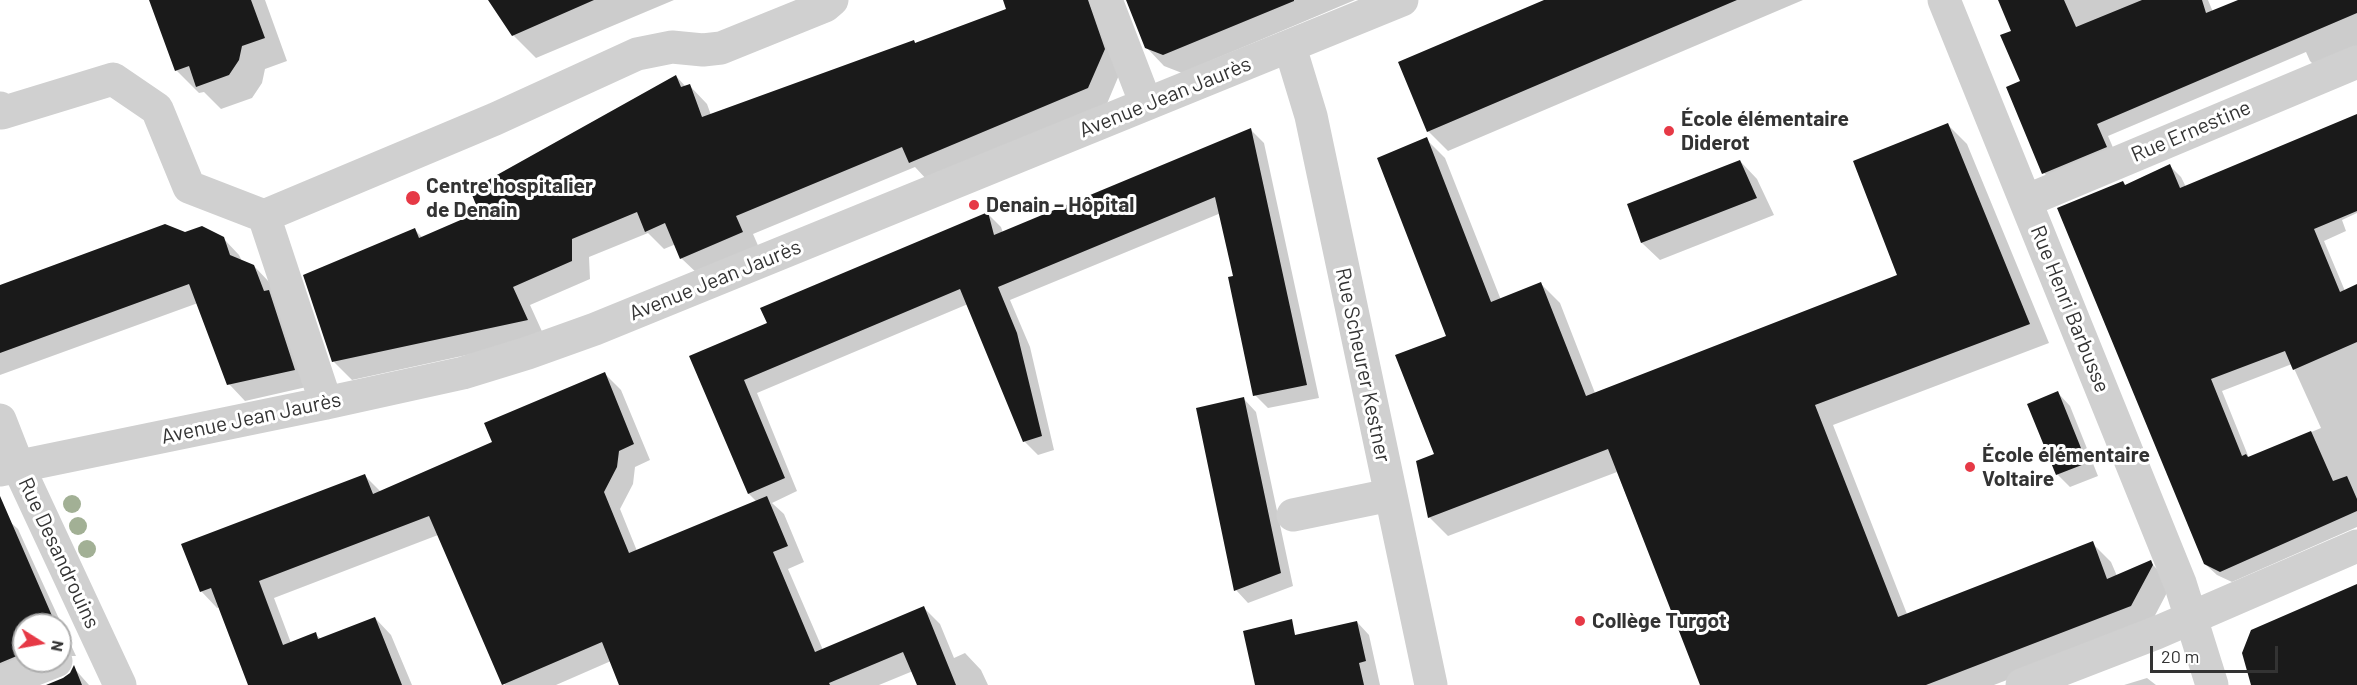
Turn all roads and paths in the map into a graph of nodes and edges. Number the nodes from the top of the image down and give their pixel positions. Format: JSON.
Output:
{"nodes":[{"id":1,"x":832,"y":0,"type":"edge"},
{"id":2,"x":1107,"y":0,"type":"edge"},
{"id":3,"x":1402,"y":0,"type":"edge"},
{"id":4,"x":1944,"y":0,"type":"edge"},
{"id":5,"x":1290,"y":47,"type":"junction"},
{"id":6,"x":2357,"y":62,"type":"edge"},
{"id":7,"x":1146,"y":104,"type":"junction"},
{"id":8,"x":0,"y":108,"type":"edge"},
{"id":9,"x":2026,"y":201,"type":"junction"},
{"id":10,"x":264,"y":216,"type":"junction"},
{"id":11,"x":326,"y":404,"type":"junction"},
{"id":12,"x":0,"y":420,"type":"edge"},
{"id":13,"x":9,"y":468,"type":"edge"},
{"id":14,"x":1390,"y":495,"type":"junction"},
{"id":15,"x":1293,"y":515,"type":"dead end"},
{"id":16,"x":2357,"y":546,"type":"edge"},
{"id":17,"x":2192,"y":618,"type":"junction"},
{"id":18,"x":102,"y":644,"type":"junction"},
{"id":19,"x":72,"y":655,"type":"edge"},
{"id":20,"x":24,"y":673,"type":"edge"},
{"id":21,"x":0,"y":682,"type":"edge"},
{"id":22,"x":2026,"y":684,"type":"edge"},
{"id":23,"x":120,"y":685,"type":"edge"},
{"id":24,"x":1431,"y":685,"type":"edge"},
{"id":25,"x":2212,"y":685,"type":"edge"}],
"edges":[{"from":1,"to":10,"type":"street"},
{"from":2,"to":7,"type":"street"},
{"from":3,"to":5,"type":"street","name":"Avenue Jean Jaurès"},
{"from":4,"to":9,"type":"street","name":"Rue Henri Barbusse"},
{"from":5,"to":7,"type":"street","name":"Avenue Jean Jaurès"},
{"from":5,"to":14,"type":"street","name":"Rue Scheurer Kestner"},
{"from":6,"to":9,"type":"street","name":"Rue Ernestine"},
{"from":7,"to":11,"type":"street","name":"Avenue Jean Jaurès"},
{"from":8,"to":10,"type":"street"},
{"from":9,"to":17,"type":"street","name":"Rue Henri Barbusse"},
{"from":10,"to":11,"type":"street"},
{"from":11,"to":13,"type":"street","name":"Avenue Jean Jaurès"},
{"from":12,"to":13,"type":"street","name":"Rue Desandrouins"},
{"from":13,"to":18,"type":"street","name":"Rue Desandrouins"},
{"from":14,"to":15,"type":"street"},
{"from":14,"to":24,"type":"street","name":"Rue Scheurer Kestner"},
{"from":16,"to":17,"type":"street"},
{"from":17,"to":22,"type":"street"},
{"from":17,"to":25,"type":"street","name":"Rue Henri Barbusse"},
{"from":18,"to":19,"type":"street"},
{"from":18,"to":23,"type":"street","name":"Rue Desandrouins"},
{"from":20,"to":21,"type":"street"}]}
